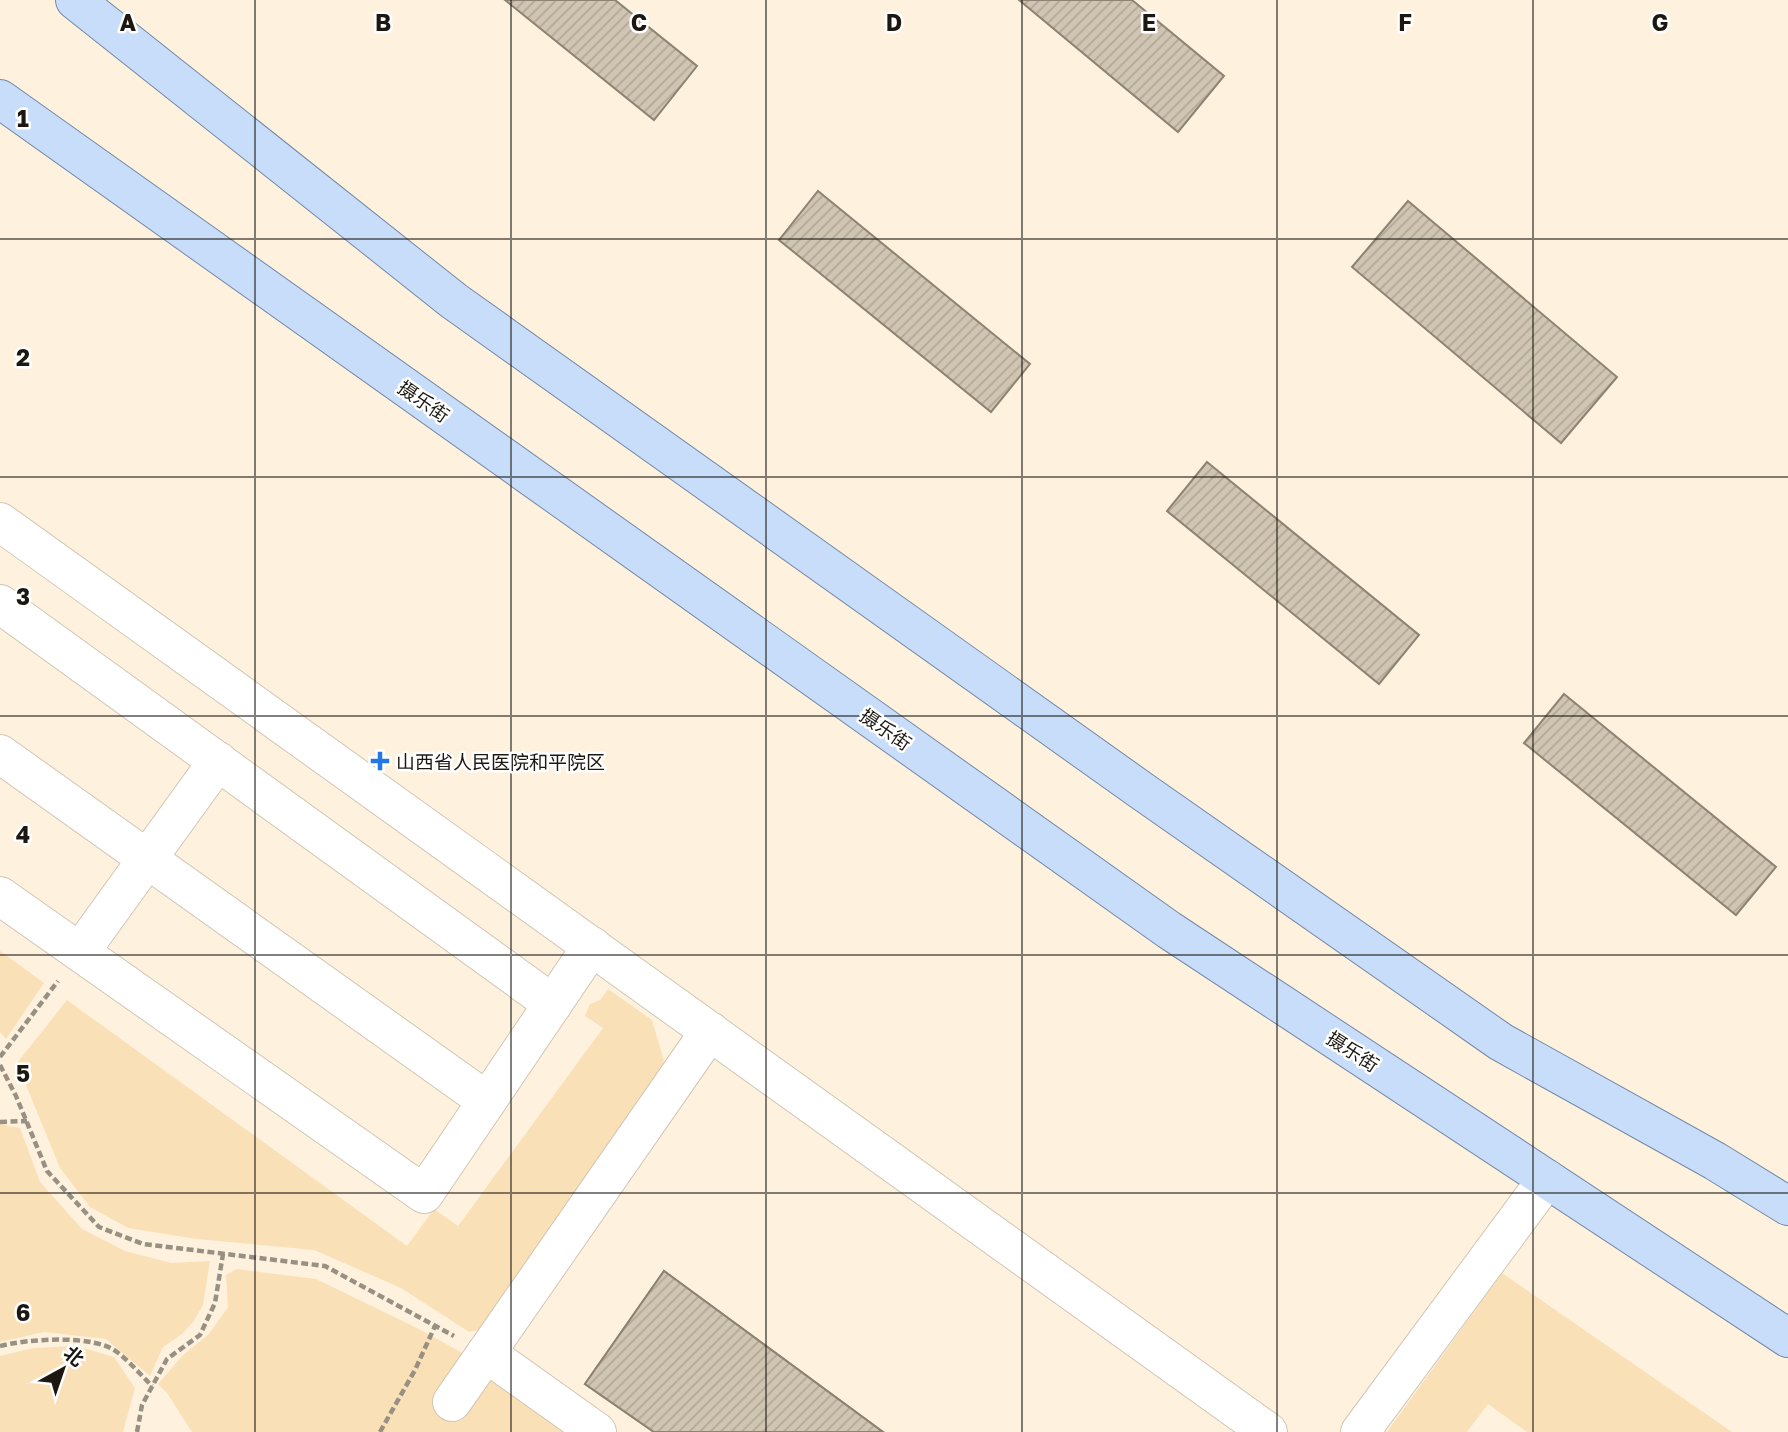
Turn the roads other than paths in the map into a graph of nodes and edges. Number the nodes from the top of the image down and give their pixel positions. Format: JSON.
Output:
{"nodes":[{"id":1,"x":75,"y":0,"type":"edge"},
{"id":2,"x":0,"y":99,"type":"edge"},
{"id":3,"x":3,"y":530,"type":"edge"},
{"id":4,"x":0,"y":604,"type":"edge"},
{"id":5,"x":0,"y":754,"type":"edge"},
{"id":6,"x":218,"y":761,"type":"junction"},
{"id":7,"x":147,"y":859,"type":"junction"},
{"id":8,"x":0,"y":896,"type":"edge"},
{"id":9,"x":592,"y":946,"type":"junction"},
{"id":10,"x":80,"y":952,"type":"junction"},
{"id":11,"x":553,"y":1004,"type":"junction"},
{"id":12,"x":710,"y":1031,"type":"junction"},
{"id":13,"x":487,"y":1101,"type":"junction"},
{"id":14,"x":1546,"y":1179,"type":"junction"},
{"id":15,"x":1788,"y":1206,"type":"edge"},
{"id":16,"x":1788,"y":1338,"type":"edge"},
{"id":17,"x":486,"y":1353,"type":"junction"},
{"id":18,"x":452,"y":1402,"type":"dead end"},
{"id":19,"x":597,"y":1432,"type":"edge"},
{"id":20,"x":1268,"y":1432,"type":"edge"},
{"id":21,"x":1360,"y":1432,"type":"edge"}],
"edges":[{"from":1,"to":15,"type":"main road"},
{"from":2,"to":14,"type":"main road","name":"摄乐街"},
{"from":3,"to":9,"type":"lane"},
{"from":4,"to":6,"type":"lane"},
{"from":5,"to":7,"type":"lane"},
{"from":6,"to":7,"type":"lane"},
{"from":6,"to":11,"type":"lane"},
{"from":7,"to":10,"type":"lane"},
{"from":7,"to":13,"type":"lane"},
{"from":8,"to":10,"type":"lane"},
{"from":9,"to":11,"type":"lane"},
{"from":9,"to":12,"type":"lane"},
{"from":10,"to":13,"type":"lane"},
{"from":11,"to":13,"type":"lane"},
{"from":12,"to":17,"type":"lane"},
{"from":12,"to":20,"type":"lane"},
{"from":14,"to":16,"type":"main road","name":"摄乐街"},
{"from":14,"to":21,"type":"lane"},
{"from":17,"to":18,"type":"lane"},
{"from":17,"to":19,"type":"lane"}]}
